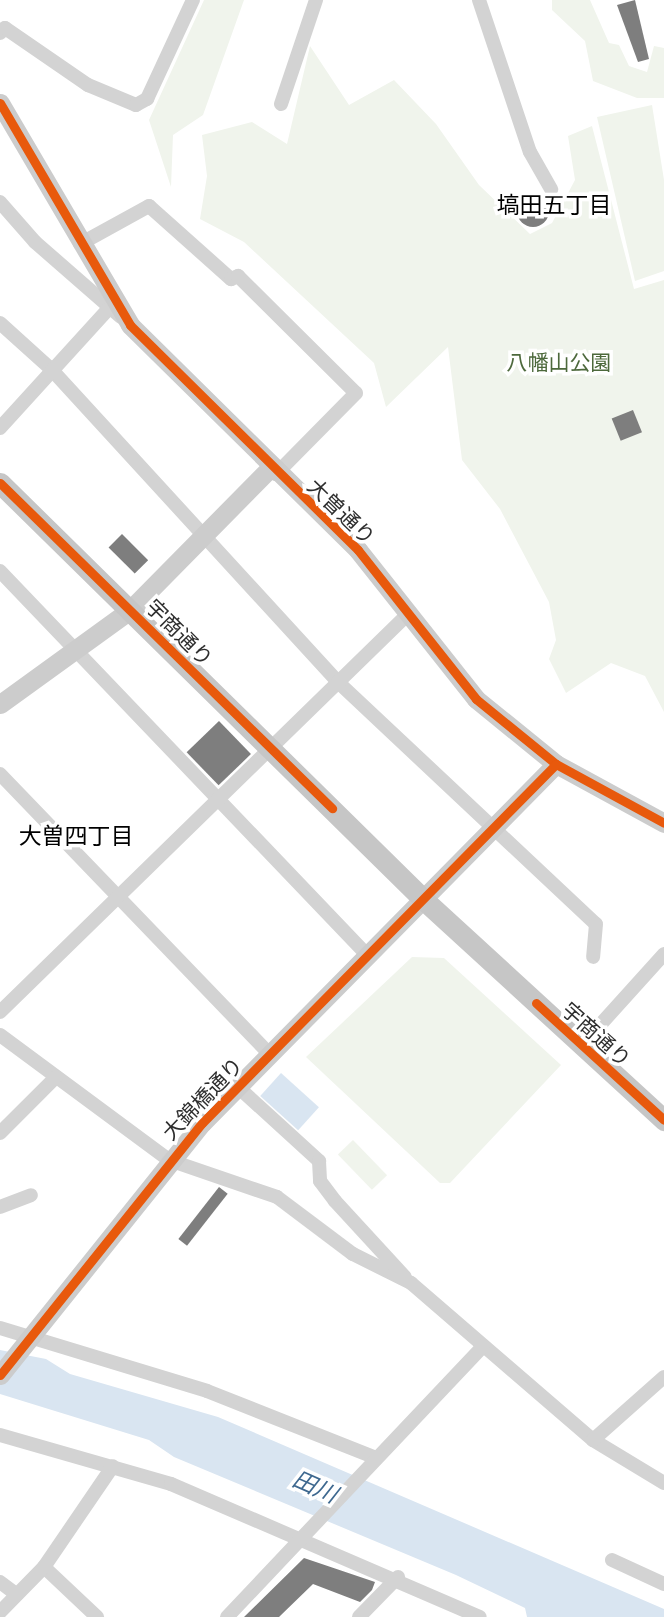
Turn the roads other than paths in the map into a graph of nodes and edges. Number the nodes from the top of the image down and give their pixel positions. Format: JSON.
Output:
{"nodes":[{"id":1,"x":193,"y":0,"type":"edge"},
{"id":2,"x":316,"y":0,"type":"edge"},
{"id":3,"x":479,"y":0,"type":"edge"},
{"id":4,"x":0,"y":33,"type":"edge"},
{"id":5,"x":281,"y":104,"type":"dead end"},
{"id":6,"x":1,"y":108,"type":"edge"},
{"id":7,"x":551,"y":189,"type":"dead end"},
{"id":8,"x":0,"y":202,"type":"edge"},
{"id":9,"x":80,"y":244,"type":"junction"},
{"id":10,"x":110,"y":307,"type":"junction"},
{"id":11,"x":0,"y":323,"type":"edge"},
{"id":12,"x":130,"y":325,"type":"junction"},
{"id":13,"x":52,"y":370,"type":"junction"},
{"id":14,"x":0,"y":428,"type":"edge"},
{"id":15,"x":273,"y":471,"type":"junction"},
{"id":16,"x":0,"y":483,"type":"edge"},
{"id":17,"x":203,"y":539,"type":"junction"},
{"id":18,"x":0,"y":571,"type":"edge"},
{"id":19,"x":130,"y":610,"type":"junction"},
{"id":20,"x":408,"y":614,"type":"junction"},
{"id":21,"x":75,"y":649,"type":"junction"},
{"id":22,"x":339,"y":683,"type":"junction"},
{"id":23,"x":0,"y":704,"type":"edge"},
{"id":24,"x":272,"y":749,"type":"junction"},
{"id":25,"x":556,"y":764,"type":"junction"},
{"id":26,"x":0,"y":774,"type":"edge"},
{"id":27,"x":217,"y":802,"type":"junction"},
{"id":28,"x":662,"y":819,"type":"edge"},
{"id":29,"x":492,"y":829,"type":"junction"},
{"id":30,"x":119,"y":897,"type":"junction"},
{"id":31,"x":424,"y":900,"type":"junction"},
{"id":32,"x":664,"y":954,"type":"edge"},
{"id":33,"x":368,"y":956,"type":"junction"},
{"id":34,"x":593,"y":957,"type":"dead end"},
{"id":35,"x":0,"y":1012,"type":"edge"},
{"id":36,"x":0,"y":1035,"type":"edge"},
{"id":37,"x":581,"y":1046,"type":"junction"},
{"id":38,"x":270,"y":1055,"type":"junction"},
{"id":39,"x":56,"y":1077,"type":"junction"},
{"id":40,"x":238,"y":1087,"type":"junction"},
{"id":41,"x":664,"y":1120,"type":"edge"},
{"id":42,"x":0,"y":1133,"type":"edge"},
{"id":43,"x":169,"y":1160,"type":"junction"},
{"id":44,"x":30,"y":1195,"type":"dead end"},
{"id":45,"x":0,"y":1207,"type":"edge"},
{"id":46,"x":411,"y":1283,"type":"junction"},
{"id":47,"x":0,"y":1328,"type":"edge"},
{"id":48,"x":30,"y":1337,"type":"junction"},
{"id":49,"x":483,"y":1346,"type":"junction"},
{"id":50,"x":0,"y":1375,"type":"edge"},
{"id":51,"x":664,"y":1377,"type":"edge"},
{"id":52,"x":0,"y":1435,"type":"edge"},
{"id":53,"x":593,"y":1440,"type":"junction"},
{"id":54,"x":371,"y":1463,"type":"junction"},
{"id":55,"x":113,"y":1466,"type":"junction"},
{"id":56,"x":664,"y":1483,"type":"edge"},
{"id":57,"x":302,"y":1536,"type":"junction"},
{"id":58,"x":612,"y":1560,"type":"dead end"},
{"id":59,"x":44,"y":1567,"type":"junction"},
{"id":60,"x":398,"y":1577,"type":"junction"},
{"id":61,"x":0,"y":1582,"type":"edge"},
{"id":62,"x":664,"y":1584,"type":"edge"},
{"id":63,"x":17,"y":1595,"type":"junction"},
{"id":64,"x":0,"y":1612,"type":"edge"},
{"id":65,"x":97,"y":1617,"type":"edge"},
{"id":66,"x":227,"y":1617,"type":"edge"},
{"id":67,"x":359,"y":1617,"type":"edge"},
{"id":68,"x":480,"y":1617,"type":"edge"}],
"edges":[{"from":1,"to":4,"type":"street"},
{"from":2,"to":5,"type":"street"},
{"from":3,"to":7,"type":"street"},
{"from":6,"to":9,"type":"street","name":"大曽通り"},
{"from":8,"to":10,"type":"street"},
{"from":9,"to":12,"type":"street","name":"大曽通り"},
{"from":9,"to":15,"type":"street"},
{"from":10,"to":12,"type":"street"},
{"from":10,"to":13,"type":"street"},
{"from":11,"to":13,"type":"street"},
{"from":12,"to":15,"type":"street","name":"大曽通り"},
{"from":13,"to":14,"type":"street"},
{"from":13,"to":17,"type":"street"},
{"from":15,"to":17,"type":"street"},
{"from":15,"to":20,"type":"street","name":"大曽通り"},
{"from":16,"to":19,"type":"main road","name":"宇商通り"},
{"from":17,"to":19,"type":"street"},
{"from":17,"to":22,"type":"street"},
{"from":18,"to":21,"type":"street"},
{"from":19,"to":21,"type":"street"},
{"from":19,"to":24,"type":"main road","name":"宇商通り"},
{"from":20,"to":22,"type":"street"},
{"from":20,"to":25,"type":"street","name":"大曽通り"},
{"from":21,"to":23,"type":"street"},
{"from":21,"to":27,"type":"street"},
{"from":22,"to":24,"type":"street"},
{"from":22,"to":29,"type":"street"},
{"from":24,"to":27,"type":"street"},
{"from":24,"to":31,"type":"main road","name":"宇商通り"},
{"from":25,"to":28,"type":"street","name":"大曽通り"},
{"from":25,"to":29,"type":"street","name":"大錦橋通り"},
{"from":26,"to":30,"type":"street"},
{"from":27,"to":30,"type":"street"},
{"from":27,"to":33,"type":"street"},
{"from":29,"to":31,"type":"street","name":"大錦橋通り"},
{"from":29,"to":34,"type":"street"},
{"from":30,"to":35,"type":"street"},
{"from":30,"to":38,"type":"street"},
{"from":31,"to":33,"type":"street","name":"大錦橋通り"},
{"from":31,"to":37,"type":"main road","name":"宇商通り"},
{"from":32,"to":37,"type":"street"},
{"from":33,"to":38,"type":"street","name":"大錦橋通り"},
{"from":36,"to":39,"type":"street"},
{"from":37,"to":41,"type":"main road","name":"宇商通り"},
{"from":38,"to":40,"type":"street","name":"大錦橋通り"},
{"from":39,"to":42,"type":"street"},
{"from":39,"to":43,"type":"street"},
{"from":40,"to":43,"type":"street","name":"大錦橋通り"},
{"from":40,"to":46,"type":"street"},
{"from":43,"to":46,"type":"street"},
{"from":43,"to":48,"type":"street","name":"大錦橋通り"},
{"from":44,"to":45,"type":"street"},
{"from":46,"to":49,"type":"street"},
{"from":47,"to":48,"type":"street"},
{"from":48,"to":50,"type":"street","name":"大錦橋通り"},
{"from":48,"to":54,"type":"street"},
{"from":49,"to":53,"type":"street"},
{"from":49,"to":54,"type":"street"},
{"from":51,"to":53,"type":"street"},
{"from":52,"to":55,"type":"street"},
{"from":53,"to":56,"type":"street"},
{"from":54,"to":57,"type":"street"},
{"from":55,"to":57,"type":"street"},
{"from":55,"to":59,"type":"street"},
{"from":57,"to":60,"type":"street"},
{"from":57,"to":66,"type":"street"},
{"from":58,"to":62,"type":"street"},
{"from":59,"to":63,"type":"street"},
{"from":59,"to":65,"type":"street"},
{"from":60,"to":67,"type":"street"},
{"from":60,"to":68,"type":"street"},
{"from":61,"to":63,"type":"street"},
{"from":63,"to":64,"type":"street"}]}
